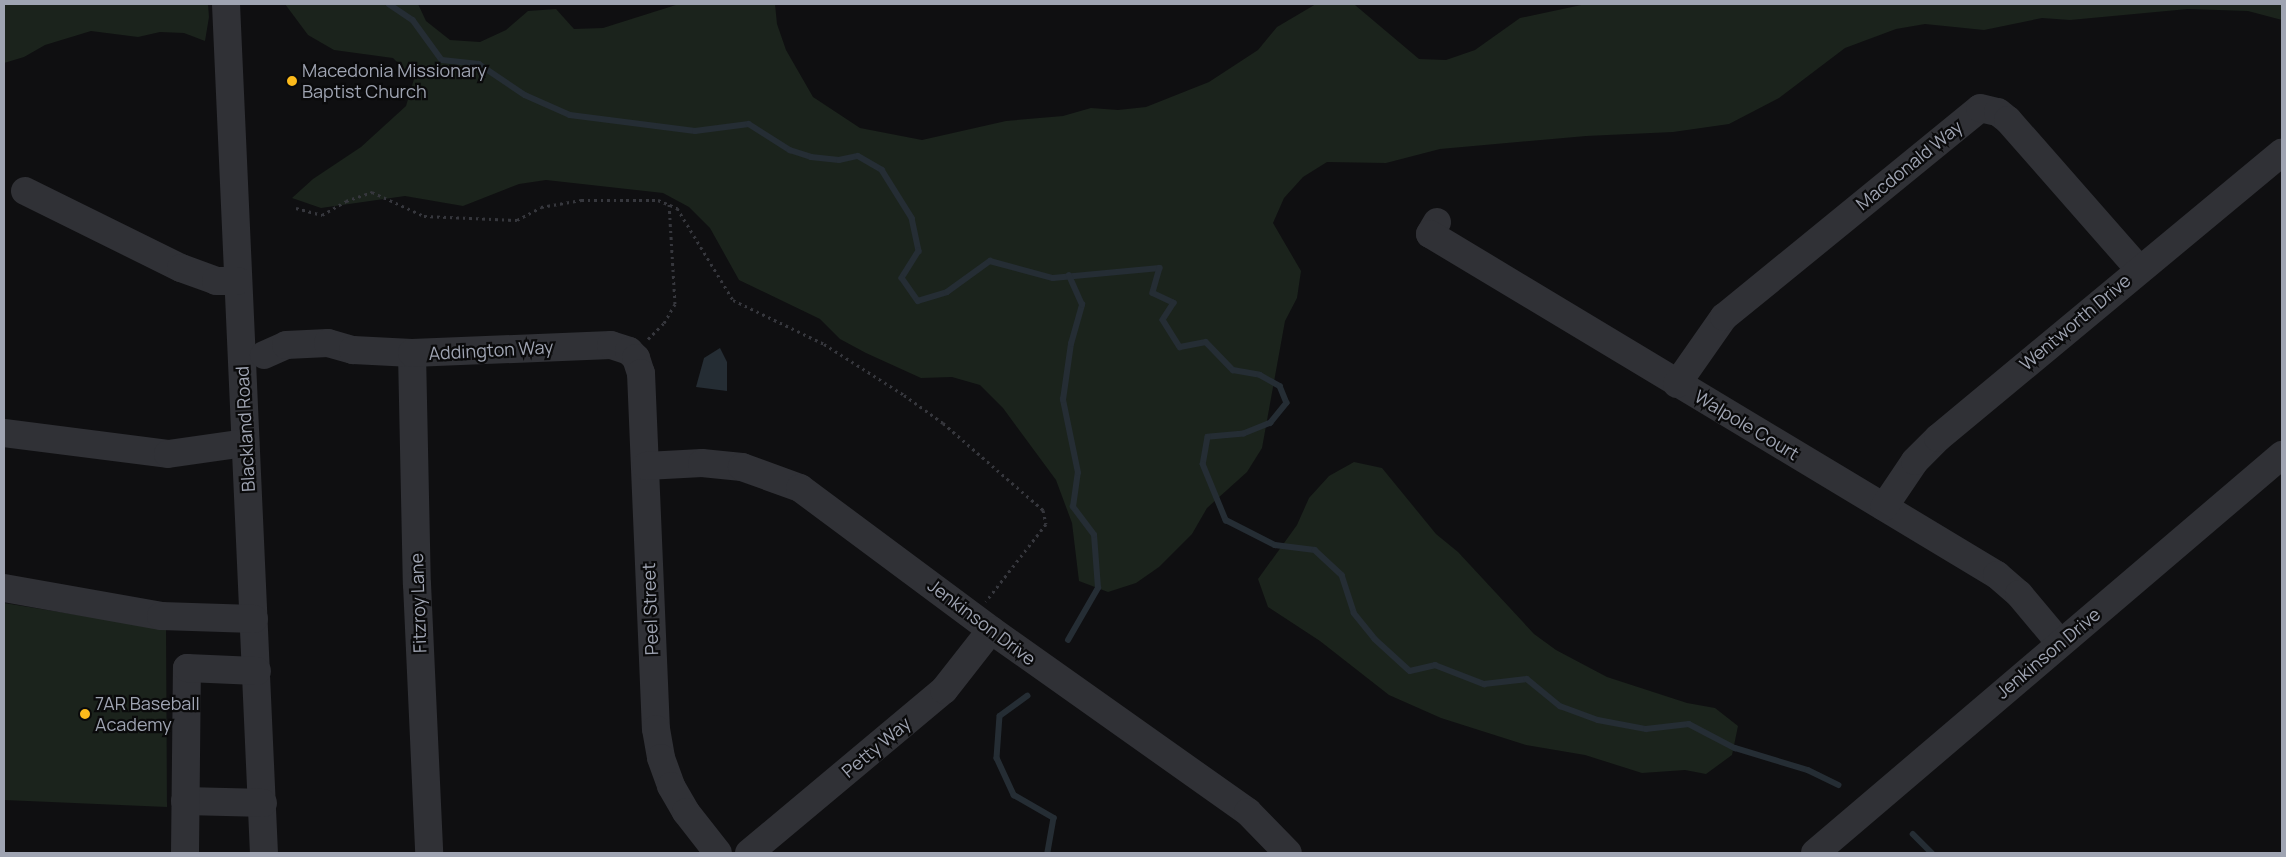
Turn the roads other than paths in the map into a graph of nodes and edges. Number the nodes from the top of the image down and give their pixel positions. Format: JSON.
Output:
{"nodes":[{"id":1,"x":226,"y":4,"type":"edge"},
{"id":2,"x":2282,"y":152,"type":"edge"},
{"id":3,"x":25,"y":191,"type":"dead end"},
{"id":4,"x":1437,"y":222,"type":"dead end"},
{"id":5,"x":2139,"y":269,"type":"junction"},
{"id":6,"x":237,"y":280,"type":"junction"},
{"id":7,"x":629,"y":351,"type":"joint"},
{"id":8,"x":412,"y":354,"type":"junction"},
{"id":9,"x":252,"y":355,"type":"junction"},
{"id":10,"x":1677,"y":384,"type":"junction"},
{"id":11,"x":4,"y":433,"type":"edge"},
{"id":12,"x":246,"y":443,"type":"junction"},
{"id":13,"x":2282,"y":455,"type":"edge"},
{"id":14,"x":646,"y":466,"type":"junction"},
{"id":15,"x":1884,"y":507,"type":"junction"},
{"id":16,"x":4,"y":588,"type":"edge"},
{"id":17,"x":254,"y":619,"type":"junction"},
{"id":18,"x":982,"y":623,"type":"junction"},
{"id":19,"x":2060,"y":643,"type":"junction"},
{"id":20,"x":257,"y":671,"type":"junction"},
{"id":21,"x":185,"y":801,"type":"junction"},
{"id":22,"x":263,"y":803,"type":"junction"},
{"id":23,"x":185,"y":853,"type":"edge"},
{"id":24,"x":264,"y":853,"type":"edge"},
{"id":25,"x":428,"y":853,"type":"edge"},
{"id":26,"x":718,"y":853,"type":"edge"},
{"id":27,"x":749,"y":853,"type":"edge"},
{"id":28,"x":1288,"y":853,"type":"edge"},
{"id":29,"x":1815,"y":853,"type":"edge"}],
"edges":[{"from":1,"to":6,"type":"street","name":"Blackland Road"},
{"from":2,"to":5,"type":"street","name":"Wentworth Drive"},
{"from":3,"to":6,"type":"street"},
{"from":4,"to":10,"type":"street","name":"Walpole Court"},
{"from":5,"to":10,"type":"street","name":"Macdonald Way"},
{"from":5,"to":15,"type":"street","name":"Wentworth Drive"},
{"from":6,"to":9,"type":"street","name":"Blackland Road"},
{"from":7,"to":8,"type":"street","name":"Addington Way"},
{"from":7,"to":14,"type":"street","name":"Peel Street"},
{"from":8,"to":9,"type":"street","name":"Addington Way"},
{"from":8,"to":25,"type":"street","name":"Fitzroy Lane"},
{"from":9,"to":12,"type":"street","name":"Blackland Road"},
{"from":10,"to":15,"type":"street","name":"Walpole Court"},
{"from":11,"to":12,"type":"street"},
{"from":12,"to":17,"type":"street","name":"Blackland Road"},
{"from":13,"to":19,"type":"street","name":"Jenkinson Drive"},
{"from":14,"to":18,"type":"street","name":"Jenkinson Drive"},
{"from":14,"to":26,"type":"street","name":"Peel Street"},
{"from":15,"to":19,"type":"street","name":"Walpole Court"},
{"from":16,"to":17,"type":"street"},
{"from":17,"to":20,"type":"street","name":"Blackland Road"},
{"from":18,"to":27,"type":"street","name":"Petty Way"},
{"from":18,"to":28,"type":"street","name":"Jenkinson Drive"},
{"from":19,"to":29,"type":"street","name":"Jenkinson Drive"},
{"from":20,"to":21,"type":"street"},
{"from":20,"to":22,"type":"street","name":"Blackland Road"},
{"from":21,"to":22,"type":"street"},
{"from":21,"to":23,"type":"street"},
{"from":22,"to":24,"type":"street","name":"Blackland Road"}]}
